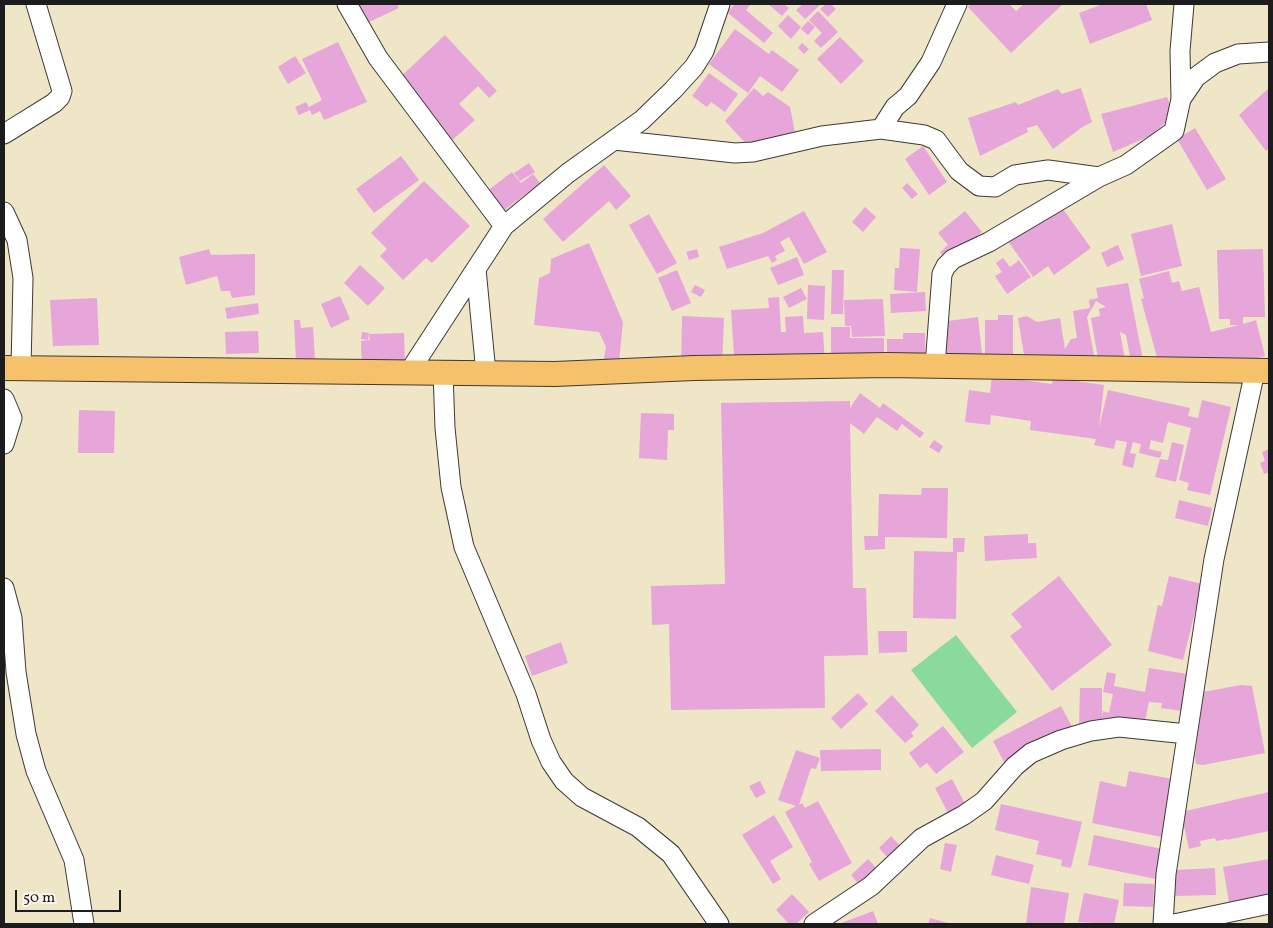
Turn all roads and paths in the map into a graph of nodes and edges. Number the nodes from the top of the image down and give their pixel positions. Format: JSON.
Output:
{"nodes":[{"id":1,"x":36,"y":4,"type":"edge"},
{"id":2,"x":347,"y":4,"type":"edge"},
{"id":3,"x":720,"y":4,"type":"edge"},
{"id":4,"x":957,"y":4,"type":"edge"},
{"id":5,"x":1184,"y":4,"type":"edge"},
{"id":6,"x":1269,"y":52,"type":"edge"},
{"id":7,"x":1181,"y":99,"type":"junction"},
{"id":8,"x":881,"y":129,"type":"junction"},
{"id":9,"x":4,"y":134,"type":"edge"},
{"id":10,"x":614,"y":140,"type":"junction"},
{"id":11,"x":1100,"y":177,"type":"junction"},
{"id":12,"x":4,"y":212,"type":"edge"},
{"id":13,"x":504,"y":226,"type":"junction"},
{"id":14,"x":476,"y":269,"type":"junction"},
{"id":15,"x":935,"y":366,"type":"junction"},
{"id":16,"x":12,"y":368,"type":"edge"},
{"id":17,"x":1262,"y":371,"type":"edge"},
{"id":18,"x":409,"y":372,"type":"junction"},
{"id":19,"x":443,"y":372,"type":"junction"},
{"id":20,"x":486,"y":373,"type":"junction"},
{"id":21,"x":4,"y":399,"type":"edge"},
{"id":22,"x":4,"y":444,"type":"edge"},
{"id":23,"x":4,"y":588,"type":"edge"},
{"id":24,"x":1187,"y":734,"type":"junction"},
{"id":25,"x":1269,"y":904,"type":"edge"},
{"id":26,"x":84,"y":924,"type":"edge"},
{"id":27,"x":719,"y":924,"type":"edge"},
{"id":28,"x":814,"y":924,"type":"edge"},
{"id":29,"x":1163,"y":924,"type":"edge"},
{"id":30,"x":1174,"y":924,"type":"edge"}],
"edges":[{"from":1,"to":9,"type":"street"},
{"from":2,"to":13,"type":"street"},
{"from":3,"to":10,"type":"street"},
{"from":4,"to":8,"type":"street"},
{"from":5,"to":7,"type":"street"},
{"from":6,"to":7,"type":"street"},
{"from":7,"to":11,"type":"street"},
{"from":8,"to":10,"type":"street"},
{"from":8,"to":11,"type":"street"},
{"from":10,"to":13,"type":"street"},
{"from":11,"to":15,"type":"street"},
{"from":12,"to":16,"type":"street"},
{"from":13,"to":14,"type":"street"},
{"from":14,"to":18,"type":"street"},
{"from":14,"to":20,"type":"street"},
{"from":15,"to":17,"type":"main road"},
{"from":15,"to":20,"type":"main road"},
{"from":16,"to":18,"type":"main road"},
{"from":17,"to":24,"type":"street"},
{"from":18,"to":19,"type":"main road"},
{"from":19,"to":20,"type":"main road"},
{"from":19,"to":27,"type":"street"},
{"from":21,"to":22,"type":"street"},
{"from":23,"to":26,"type":"street"},
{"from":24,"to":28,"type":"street"},
{"from":24,"to":29,"type":"street"},
{"from":25,"to":30,"type":"street"}]}
